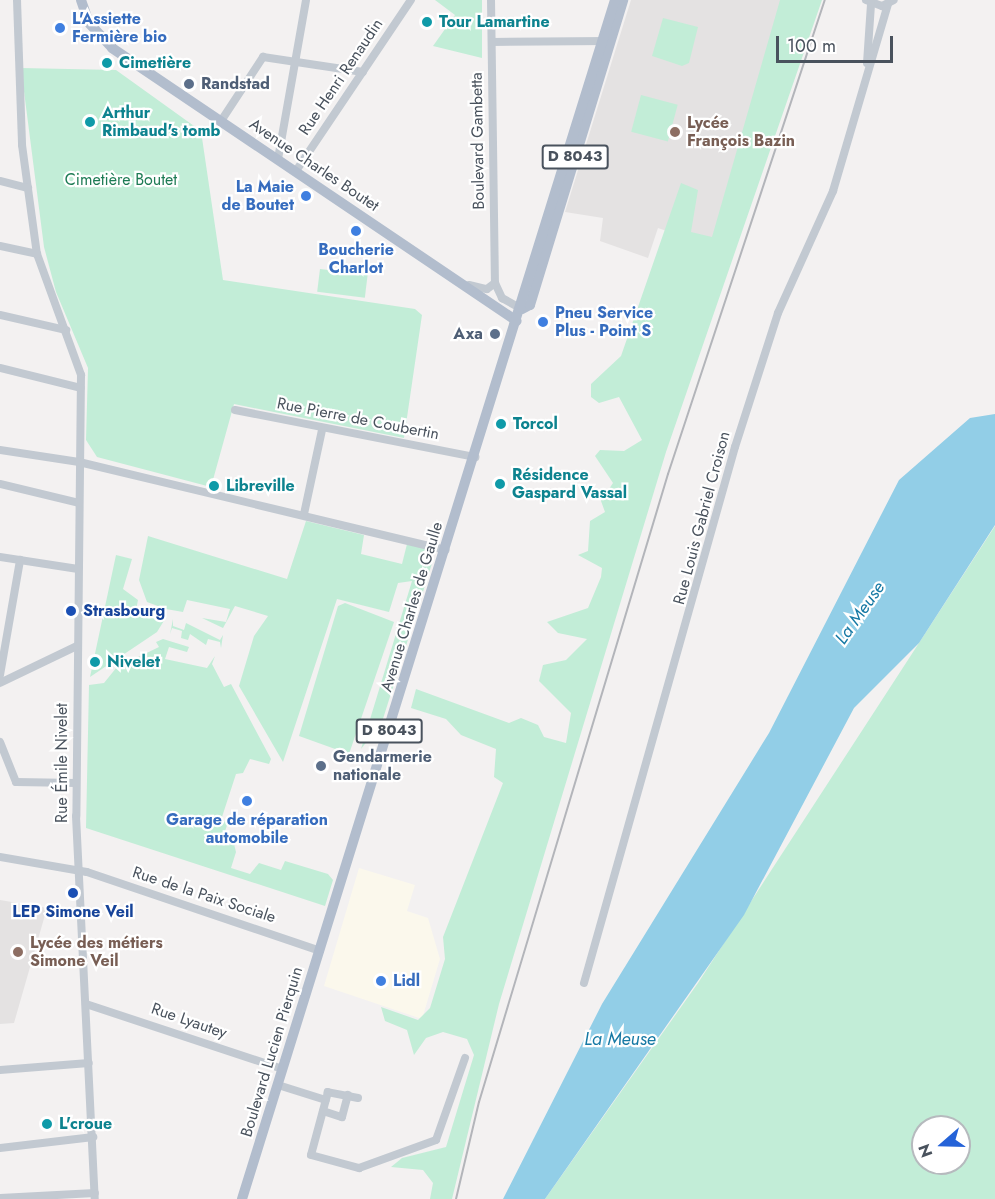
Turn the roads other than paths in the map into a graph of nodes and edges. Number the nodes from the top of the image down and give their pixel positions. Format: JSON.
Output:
{"nodes":[{"id":1,"x":17,"y":0,"type":"edge"},
{"id":2,"x":81,"y":0,"type":"edge"},
{"id":3,"x":306,"y":0,"type":"edge"},
{"id":4,"x":411,"y":0,"type":"edge"},
{"id":5,"x":491,"y":0,"type":"edge"},
{"id":6,"x":615,"y":0,"type":"edge"},
{"id":7,"x":623,"y":0,"type":"edge"},
{"id":8,"x":868,"y":2,"type":"edge"},
{"id":9,"x":891,"y":2,"type":"edge"},
{"id":10,"x":606,"y":41,"type":"junction"},
{"id":11,"x":492,"y":42,"type":"junction"},
{"id":12,"x":295,"y":62,"type":"junction"},
{"id":13,"x":867,"y":68,"type":"junction"},
{"id":14,"x":363,"y":72,"type":"junction"},
{"id":15,"x":220,"y":121,"type":"junction"},
{"id":16,"x":278,"y":159,"type":"junction"},
{"id":17,"x":296,"y":171,"type":"junction"},
{"id":18,"x":0,"y":181,"type":"edge"},
{"id":19,"x":28,"y":188,"type":"junction"},
{"id":20,"x":0,"y":246,"type":"edge"},
{"id":21,"x":37,"y":254,"type":"junction"},
{"id":22,"x":462,"y":282,"type":"junction"},
{"id":23,"x":495,"y":283,"type":"junction"},
{"id":24,"x":522,"y":309,"type":"junction"},
{"id":25,"x":0,"y":315,"type":"edge"},
{"id":26,"x":518,"y":321,"type":"junction"},
{"id":27,"x":66,"y":330,"type":"junction"},
{"id":28,"x":0,"y":368,"type":"edge"},
{"id":29,"x":81,"y":388,"type":"junction"},
{"id":30,"x":236,"y":410,"type":"dead end"},
{"id":31,"x":322,"y":430,"type":"junction"},
{"id":32,"x":0,"y":450,"type":"edge"},
{"id":33,"x":475,"y":457,"type":"junction"},
{"id":34,"x":79,"y":462,"type":"junction"},
{"id":35,"x":0,"y":484,"type":"edge"},
{"id":36,"x":79,"y":502,"type":"junction"},
{"id":37,"x":304,"y":514,"type":"junction"},
{"id":38,"x":446,"y":550,"type":"junction"},
{"id":39,"x":0,"y":557,"type":"edge"},
{"id":40,"x":20,"y":560,"type":"junction"},
{"id":41,"x":78,"y":569,"type":"junction"},
{"id":42,"x":77,"y":645,"type":"junction"},
{"id":43,"x":0,"y":680,"type":"edge"},
{"id":44,"x":0,"y":742,"type":"edge"},
{"id":45,"x":76,"y":783,"type":"junction"},
{"id":46,"x":0,"y":857,"type":"edge"},
{"id":47,"x":79,"y":870,"type":"junction"},
{"id":48,"x":332,"y":913,"type":"joint"},
{"id":49,"x":320,"y":951,"type":"junction"},
{"id":50,"x":584,"y":983,"type":"dead end"},
{"id":51,"x":86,"y":1004,"type":"junction"},
{"id":52,"x":465,"y":1058,"type":"dead end"},
{"id":53,"x":89,"y":1064,"type":"junction"},
{"id":54,"x":283,"y":1069,"type":"junction"},
{"id":55,"x":0,"y":1071,"type":"edge"},
{"id":56,"x":278,"y":1085,"type":"junction"},
{"id":57,"x":348,"y":1095,"type":"junction"},
{"id":58,"x":358,"y":1098,"type":"dead end"},
{"id":59,"x":326,"y":1100,"type":"junction"},
{"id":60,"x":322,"y":1111,"type":"junction"},
{"id":61,"x":93,"y":1137,"type":"junction"},
{"id":62,"x":0,"y":1148,"type":"edge"},
{"id":63,"x":95,"y":1196,"type":"edge"},
{"id":64,"x":0,"y":1198,"type":"edge"},
{"id":65,"x":242,"y":1199,"type":"edge"}],
"edges":[{"from":1,"to":19,"type":"street","name":"Rue Émile Nivelet"},
{"from":2,"to":15,"type":"main road","name":"Avenue Charles Boutet"},
{"from":3,"to":12,"type":"street"},
{"from":4,"to":14,"type":"street","name":"Rue Henri Renaudin"},
{"from":5,"to":11,"type":"street","name":"Boulevard Gambetta"},
{"from":6,"to":10,"type":"main road","name":"Avenue Charles de Gaulle","number":"D 8043"},
{"from":7,"to":10,"type":"main road","name":"Avenue Charles de Gaulle","number":"D 8043"},
{"from":8,"to":9,"type":"street"},
{"from":8,"to":13,"type":"street","name":"Rue Louis Gabriel Croison"},
{"from":9,"to":13,"type":"street","name":"Rue Louis Gabriel Croison"},
{"from":10,"to":11,"type":"street"},
{"from":10,"to":24,"type":"main road","name":"Avenue Charles de Gaulle","number":"D 8043"},
{"from":11,"to":23,"type":"street","name":"Boulevard Gambetta"},
{"from":12,"to":14,"type":"street"},
{"from":12,"to":15,"type":"street"},
{"from":12,"to":16,"type":"street"},
{"from":13,"to":50,"type":"street","name":"Rue Louis Gabriel Croison"},
{"from":14,"to":17,"type":"street","name":"Rue Henri Renaudin"},
{"from":15,"to":16,"type":"main road","name":"Avenue Charles Boutet"},
{"from":16,"to":17,"type":"main road","name":"Avenue Charles Boutet"},
{"from":17,"to":22,"type":"main road","name":"Avenue Charles Boutet"},
{"from":18,"to":19,"type":"street"},
{"from":19,"to":21,"type":"street","name":"Rue Émile Nivelet"},
{"from":20,"to":21,"type":"street"},
{"from":21,"to":27,"type":"street","name":"Rue Émile Nivelet"},
{"from":22,"to":23,"type":"street"},
{"from":22,"to":26,"type":"main road","name":"Avenue Charles Boutet"},
{"from":23,"to":24,"type":"street"},
{"from":24,"to":26,"type":"main road","name":"Avenue Charles de Gaulle","number":"D 8043"},
{"from":25,"to":27,"type":"street"},
{"from":26,"to":33,"type":"main road","name":"Avenue Charles de Gaulle","number":"D 8043"},
{"from":27,"to":29,"type":"street","name":"Rue Émile Nivelet"},
{"from":28,"to":29,"type":"street"},
{"from":29,"to":34,"type":"street","name":"Rue Émile Nivelet"},
{"from":30,"to":31,"type":"street","name":"Rue Pierre de Coubertin"},
{"from":31,"to":33,"type":"street","name":"Rue Pierre de Coubertin"},
{"from":31,"to":37,"type":"street"},
{"from":32,"to":34,"type":"street"},
{"from":33,"to":38,"type":"main road","name":"Avenue Charles de Gaulle","number":"D 8043"},
{"from":34,"to":36,"type":"street","name":"Rue Émile Nivelet"},
{"from":34,"to":37,"type":"street"},
{"from":35,"to":36,"type":"street"},
{"from":36,"to":41,"type":"street","name":"Rue Émile Nivelet"},
{"from":37,"to":38,"type":"street"},
{"from":38,"to":48,"type":"main road","name":"Avenue Charles de Gaulle","number":"D 8043"},
{"from":39,"to":40,"type":"street"},
{"from":40,"to":41,"type":"street"},
{"from":40,"to":43,"type":"street"},
{"from":41,"to":42,"type":"street","name":"Rue Émile Nivelet"},
{"from":42,"to":43,"type":"street"},
{"from":42,"to":45,"type":"street","name":"Rue Émile Nivelet"},
{"from":44,"to":45,"type":"street"},
{"from":45,"to":47,"type":"street","name":"Rue Émile Nivelet"},
{"from":46,"to":47,"type":"street","name":"Rue de la Paix Sociale"},
{"from":47,"to":49,"type":"street","name":"Rue de la Paix Sociale"},
{"from":47,"to":51,"type":"street","name":"Rue Émile Nivelet"},
{"from":48,"to":49,"type":"main road","name":"Boulevard Lucien Pierquin","number":"D 8043"},
{"from":49,"to":54,"type":"main road","name":"Boulevard Lucien Pierquin","number":"D 8043"},
{"from":51,"to":53,"type":"street","name":"Rue Émile Nivelet"},
{"from":51,"to":54,"type":"street","name":"Rue Lyautey"},
{"from":52,"to":60,"type":"street"},
{"from":53,"to":55,"type":"street"},
{"from":53,"to":61,"type":"street","name":"Rue Émile Nivelet"},
{"from":54,"to":56,"type":"main road","name":"Boulevard Lucien Pierquin","number":"D 8043"},
{"from":56,"to":59,"type":"street"},
{"from":56,"to":65,"type":"main road","name":"Boulevard Lucien Pierquin","number":"D 8043"},
{"from":57,"to":58,"type":"street"},
{"from":57,"to":59,"type":"street"},
{"from":57,"to":60,"type":"street"},
{"from":59,"to":60,"type":"street"},
{"from":61,"to":62,"type":"street"},
{"from":61,"to":63,"type":"street","name":"Rue Émile Nivelet"},
{"from":63,"to":64,"type":"street"}]}
